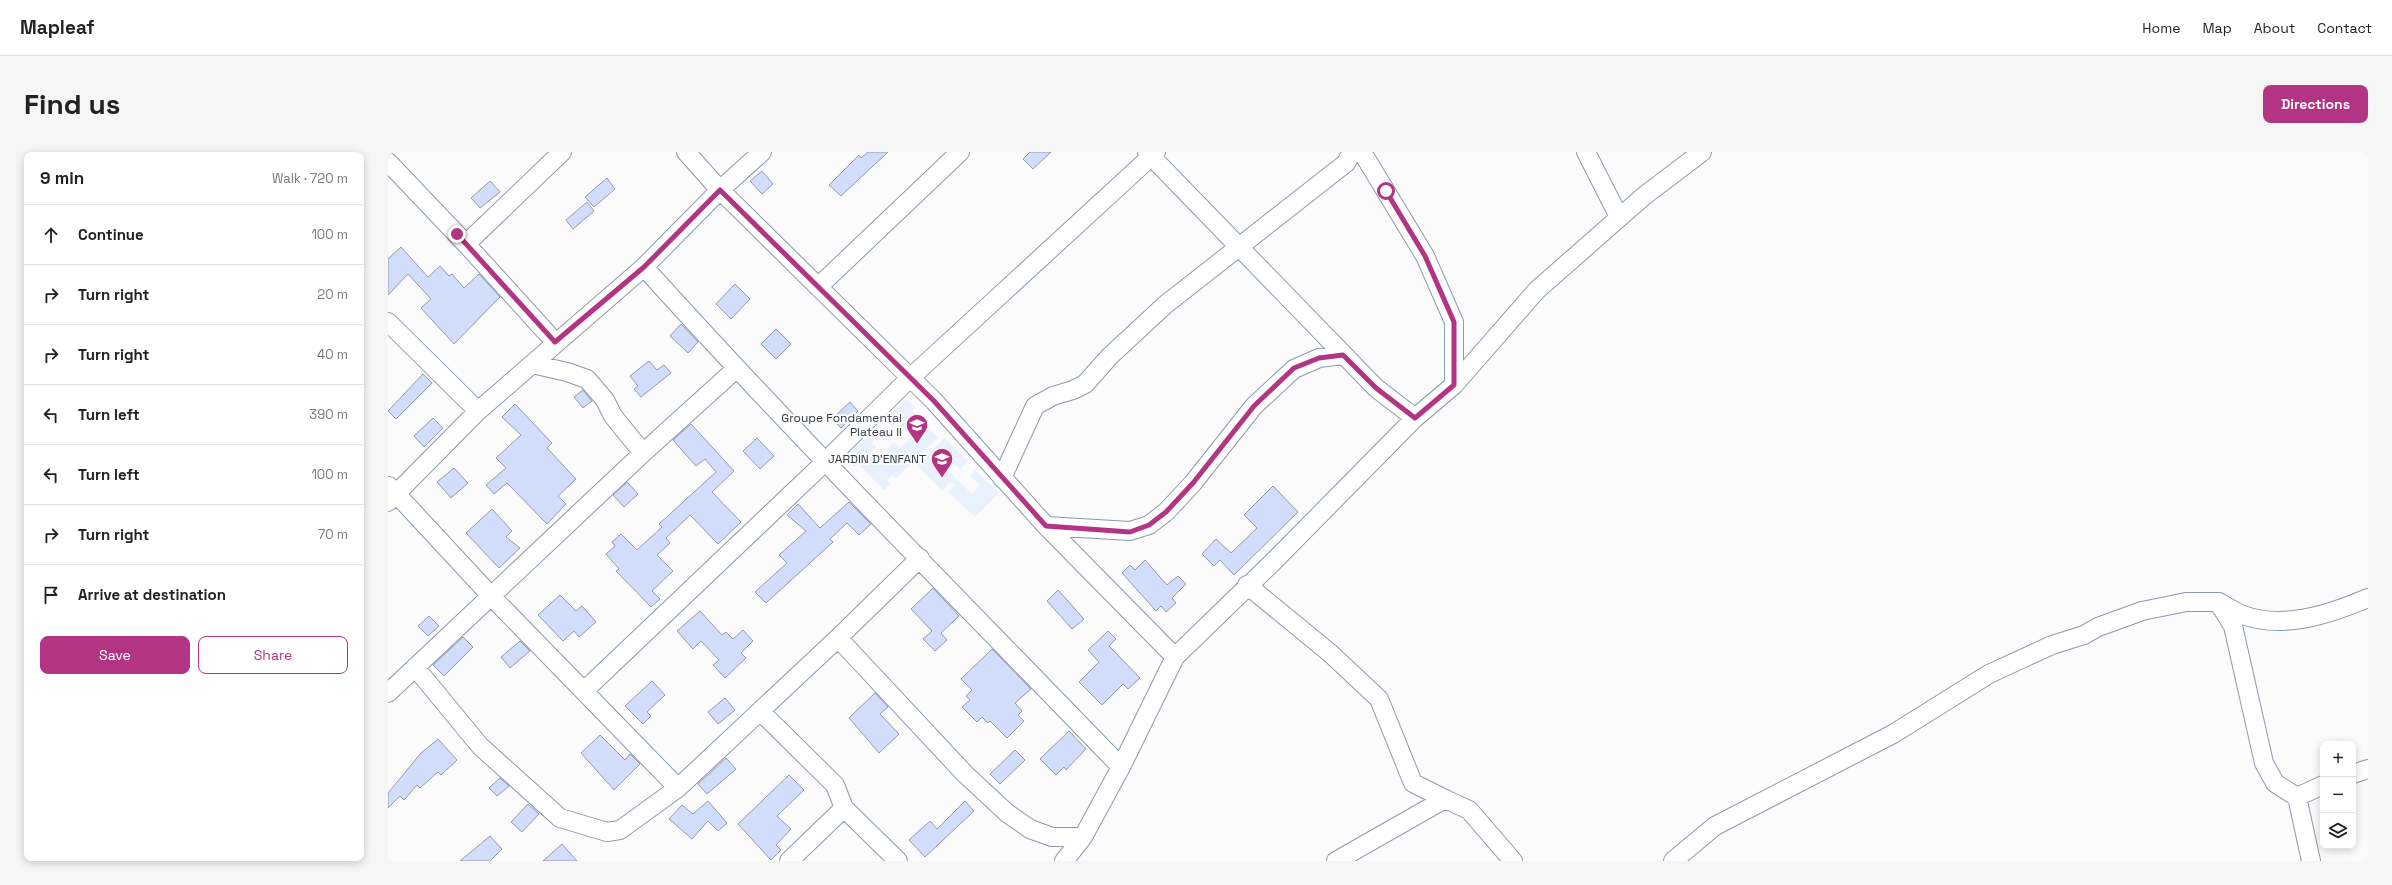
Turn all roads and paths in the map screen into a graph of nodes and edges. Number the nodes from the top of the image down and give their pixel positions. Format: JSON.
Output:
{"nodes":[{"id":1,"x":562,"y":152,"type":"edge"},
{"id":2,"x":762,"y":152,"type":"edge"},
{"id":3,"x":960,"y":152,"type":"edge"},
{"id":4,"x":1352,"y":152,"type":"edge"},
{"id":5,"x":1362,"y":152,"type":"edge"},
{"id":6,"x":1586,"y":152,"type":"edge"},
{"id":7,"x":1702,"y":152,"type":"edge"},
{"id":8,"x":1152,"y":154,"type":"edge"},
{"id":9,"x":695,"y":156,"type":"edge"},
{"id":10,"x":388,"y":162,"type":"edge"},
{"id":11,"x":720,"y":190,"type":"junction"},
{"id":12,"x":1619,"y":217,"type":"junction"},
{"id":13,"x":466,"y":244,"type":"junction"},
{"id":14,"x":1237,"y":247,"type":"junction"},
{"id":15,"x":644,"y":267,"type":"junction"},
{"id":16,"x":818,"y":287,"type":"junction"},
{"id":17,"x":388,"y":322,"type":"edge"},
{"id":18,"x":555,"y":342,"type":"junction"},
{"id":19,"x":1343,"y":355,"type":"junction"},
{"id":20,"x":532,"y":364,"type":"junction"},
{"id":21,"x":736,"y":369,"type":"junction"},
{"id":22,"x":910,"y":378,"type":"junction"},
{"id":23,"x":1454,"y":385,"type":"junction"},
{"id":24,"x":478,"y":411,"type":"junction"},
{"id":25,"x":1415,"y":418,"type":"junction"},
{"id":26,"x":643,"y":453,"type":"junction"},
{"id":27,"x":825,"y":462,"type":"junction"},
{"id":28,"x":1002,"y":478,"type":"junction"},
{"id":29,"x":391,"y":494,"type":"edge"},
{"id":30,"x":1046,"y":526,"type":"junction"},
{"id":31,"x":920,"y":558,"type":"junction"},
{"id":32,"x":1247,"y":585,"type":"junction"},
{"id":33,"x":492,"y":597,"type":"junction"},
{"id":34,"x":2368,"y":598,"type":"edge"},
{"id":35,"x":2218,"y":602,"type":"junction"},
{"id":36,"x":838,"y":638,"type":"junction"},
{"id":37,"x":1175,"y":657,"type":"junction"},
{"id":38,"x":415,"y":667,"type":"junction"},
{"id":39,"x":584,"y":690,"type":"junction"},
{"id":40,"x":388,"y":693,"type":"edge"},
{"id":41,"x":760,"y":711,"type":"junction"},
{"id":42,"x":1121,"y":767,"type":"junction"},
{"id":43,"x":2368,"y":769,"type":"edge"},
{"id":44,"x":2356,"y":773,"type":"edge"},
{"id":45,"x":2320,"y":786,"type":"edge"},
{"id":46,"x":678,"y":788,"type":"junction"},
{"id":47,"x":2297,"y":797,"type":"junction"},
{"id":48,"x":1445,"y":799,"type":"junction"},
{"id":49,"x":844,"y":808,"type":"junction"},
{"id":50,"x":1083,"y":837,"type":"junction"},
{"id":51,"x":789,"y":861,"type":"edge"},
{"id":52,"x":898,"y":861,"type":"edge"},
{"id":53,"x":1064,"y":861,"type":"edge"},
{"id":54,"x":1336,"y":861,"type":"edge"},
{"id":55,"x":1513,"y":861,"type":"edge"},
{"id":56,"x":1673,"y":861,"type":"edge"},
{"id":57,"x":2311,"y":861,"type":"edge"}],
"edges":[{"from":1,"to":13,"type":"street"},
{"from":2,"to":11,"type":"street"},
{"from":3,"to":16,"type":"street"},
{"from":4,"to":14,"type":"street"},
{"from":5,"to":23,"type":"street"},
{"from":6,"to":12,"type":"street"},
{"from":7,"to":12,"type":"street"},
{"from":8,"to":14,"type":"street"},
{"from":8,"to":22,"type":"street"},
{"from":9,"to":11,"type":"street"},
{"from":10,"to":13,"type":"street"},
{"from":11,"to":15,"type":"street"},
{"from":11,"to":16,"type":"street"},
{"from":12,"to":23,"type":"street"},
{"from":13,"to":18,"type":"street"},
{"from":14,"to":19,"type":"street"},
{"from":14,"to":28,"type":"street"},
{"from":15,"to":18,"type":"street"},
{"from":15,"to":21,"type":"street"},
{"from":16,"to":22,"type":"street"},
{"from":17,"to":24,"type":"street"},
{"from":18,"to":20,"type":"street"},
{"from":19,"to":25,"type":"street"},
{"from":19,"to":30,"type":"street"},
{"from":20,"to":24,"type":"street"},
{"from":20,"to":26,"type":"street"},
{"from":21,"to":26,"type":"street"},
{"from":21,"to":27,"type":"street"},
{"from":22,"to":27,"type":"street"},
{"from":22,"to":28,"type":"street"},
{"from":23,"to":25,"type":"street"},
{"from":24,"to":29,"type":"street"},
{"from":25,"to":32,"type":"street"},
{"from":26,"to":33,"type":"street"},
{"from":27,"to":31,"type":"street"},
{"from":27,"to":39,"type":"street"},
{"from":28,"to":30,"type":"street"},
{"from":29,"to":33,"type":"street"},
{"from":30,"to":37,"type":"street"},
{"from":31,"to":36,"type":"street"},
{"from":31,"to":42,"type":"street"},
{"from":32,"to":37,"type":"street"},
{"from":32,"to":48,"type":"street"},
{"from":33,"to":38,"type":"street"},
{"from":33,"to":39,"type":"street"},
{"from":34,"to":35,"type":"street"},
{"from":35,"to":47,"type":"street"},
{"from":35,"to":56,"type":"street"},
{"from":36,"to":41,"type":"street"},
{"from":36,"to":50,"type":"street"},
{"from":37,"to":42,"type":"street"},
{"from":38,"to":40,"type":"street"},
{"from":38,"to":46,"type":"street"},
{"from":39,"to":46,"type":"street"},
{"from":41,"to":46,"type":"street"},
{"from":41,"to":49,"type":"street"},
{"from":42,"to":50,"type":"street"},
{"from":43,"to":44,"type":"street"},
{"from":45,"to":47,"type":"street"},
{"from":47,"to":57,"type":"street"},
{"from":48,"to":54,"type":"street"},
{"from":48,"to":55,"type":"street"},
{"from":49,"to":51,"type":"street"},
{"from":49,"to":52,"type":"street"},
{"from":50,"to":53,"type":"street"}]}
